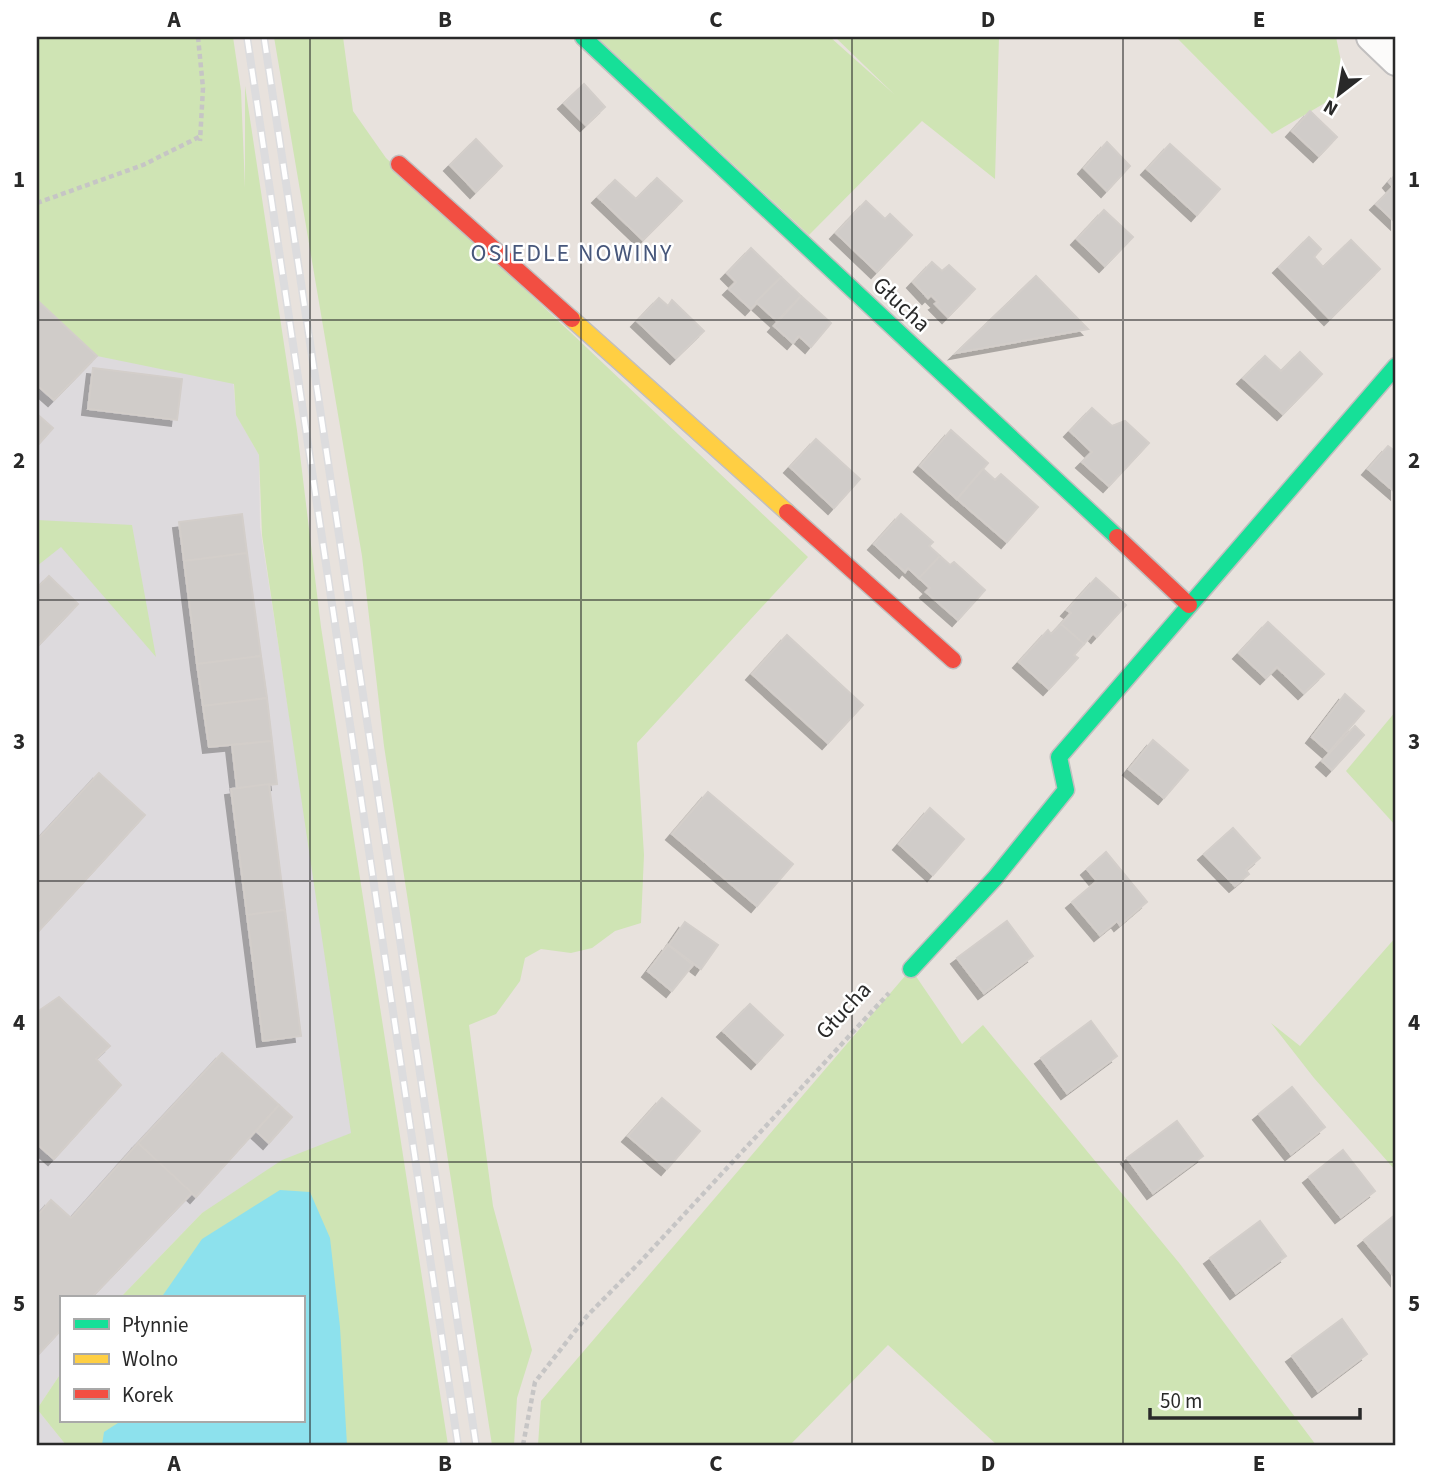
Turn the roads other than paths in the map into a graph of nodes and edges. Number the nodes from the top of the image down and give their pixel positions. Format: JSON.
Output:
{"nodes":[{"id":1,"x":583,"y":37,"type":"edge"},
{"id":2,"x":1371,"y":37,"type":"edge"},
{"id":3,"x":1396,"y":61,"type":"edge"},
{"id":4,"x":399,"y":163,"type":"dead end"},
{"id":5,"x":1396,"y":366,"type":"edge"},
{"id":6,"x":1189,"y":605,"type":"junction"},
{"id":7,"x":953,"y":660,"type":"dead end"},
{"id":8,"x":911,"y":970,"type":"road end"}],
"edges":[{"from":1,"to":6,"type":"street","name":"Głucha"},
{"from":2,"to":3,"type":"street"},
{"from":4,"to":7,"type":"street"},
{"from":5,"to":6,"type":"street"},
{"from":6,"to":8,"type":"street"}]}
